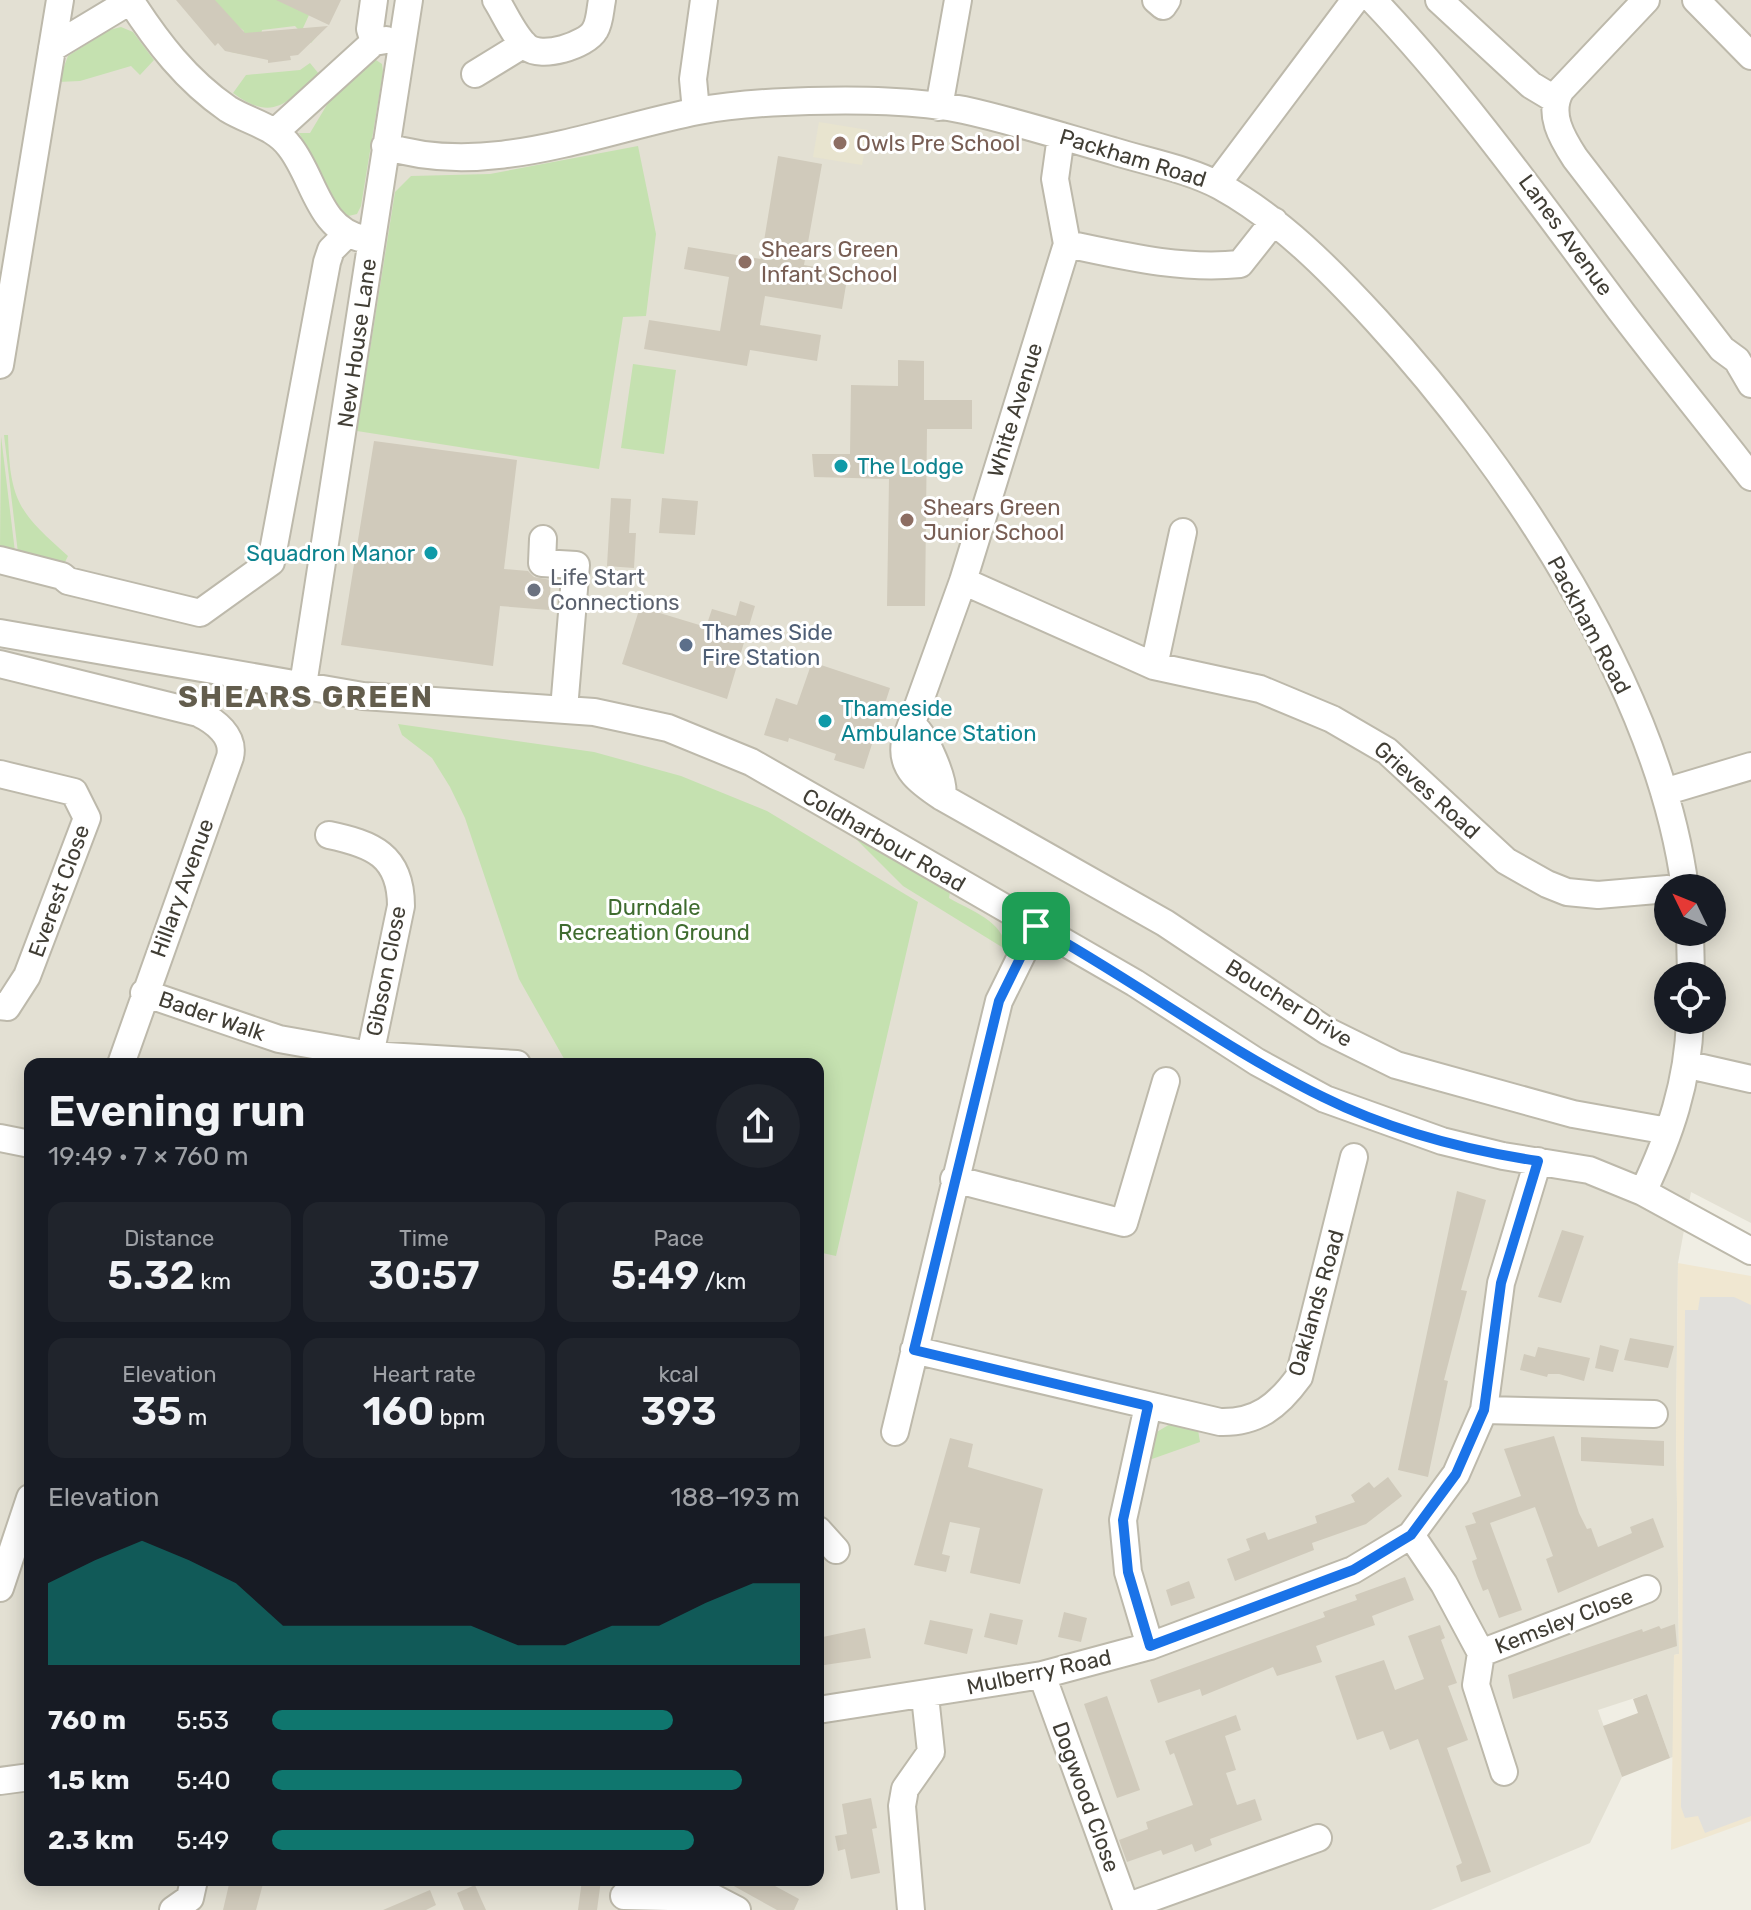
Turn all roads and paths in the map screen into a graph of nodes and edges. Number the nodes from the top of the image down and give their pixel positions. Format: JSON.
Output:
{"nodes":[{"id":1,"x":60,"y":0,"type":"edge"},
{"id":2,"x":130,"y":0,"type":"edge"},
{"id":3,"x":374,"y":0,"type":"edge"},
{"id":4,"x":409,"y":0,"type":"edge"},
{"id":5,"x":496,"y":0,"type":"edge"},
{"id":6,"x":602,"y":0,"type":"edge"},
{"id":7,"x":704,"y":0,"type":"edge"},
{"id":8,"x":958,"y":0,"type":"edge"},
{"id":9,"x":1156,"y":0,"type":"edge"},
{"id":10,"x":1167,"y":0,"type":"edge"},
{"id":11,"x":1355,"y":0,"type":"edge"},
{"id":12,"x":1373,"y":0,"type":"edge"},
{"id":13,"x":1439,"y":0,"type":"edge"},
{"id":14,"x":1646,"y":0,"type":"edge"},
{"id":15,"x":1696,"y":0,"type":"edge"},
{"id":16,"x":524,"y":44,"type":"junction"},
{"id":17,"x":52,"y":48,"type":"junction"},
{"id":18,"x":1751,"y":56,"type":"edge"},
{"id":19,"x":475,"y":74,"type":"dead end"},
{"id":20,"x":1556,"y":100,"type":"junction"},
{"id":21,"x":939,"y":107,"type":"junction"},
{"id":22,"x":696,"y":111,"type":"junction"},
{"id":23,"x":275,"y":132,"type":"junction"},
{"id":24,"x":1061,"y":136,"type":"junction"},
{"id":25,"x":385,"y":146,"type":"junction"},
{"id":26,"x":1217,"y":184,"type":"junction"},
{"id":27,"x":1274,"y":221,"type":"junction"},
{"id":28,"x":359,"y":237,"type":"junction"},
{"id":29,"x":1067,"y":244,"type":"junction"},
{"id":30,"x":1744,"y":358,"type":"edge"},
{"id":31,"x":0,"y":365,"type":"edge"},
{"id":32,"x":1751,"y":384,"type":"edge"},
{"id":33,"x":1751,"y":477,"type":"edge"},
{"id":34,"x":1183,"y":532,"type":"dead end"},
{"id":35,"x":543,"y":539,"type":"dead end"},
{"id":36,"x":0,"y":560,"type":"edge"},
{"id":37,"x":963,"y":581,"type":"junction"},
{"id":38,"x":0,"y":633,"type":"edge"},
{"id":39,"x":111,"y":655,"type":"junction"},
{"id":40,"x":0,"y":664,"type":"edge"},
{"id":41,"x":1154,"y":666,"type":"junction"},
{"id":42,"x":303,"y":685,"type":"junction"},
{"id":43,"x":106,"y":689,"type":"junction"},
{"id":44,"x":564,"y":709,"type":"junction"},
{"id":45,"x":912,"y":725,"type":"joint"},
{"id":46,"x":1751,"y":766,"type":"edge"},
{"id":47,"x":0,"y":774,"type":"edge"},
{"id":48,"x":1664,"y":792,"type":"junction"},
{"id":49,"x":329,"y":835,"type":"dead end"},
{"id":50,"x":1678,"y":874,"type":"edge"},
{"id":51,"x":1654,"y":890,"type":"edge"},
{"id":52,"x":1036,"y":926,"type":"junction"},
{"id":53,"x":144,"y":993,"type":"junction"},
{"id":54,"x":0,"y":1006,"type":"edge"},
{"id":55,"x":1690,"y":1034,"type":"edge"},
{"id":56,"x":275,"y":1052,"type":"edge"},
{"id":57,"x":370,"y":1055,"type":"junction"},
{"id":58,"x":123,"y":1058,"type":"edge"},
{"id":59,"x":419,"y":1058,"type":"edge"},
{"id":60,"x":1689,"y":1065,"type":"junction"},
{"id":61,"x":1751,"y":1079,"type":"edge"},
{"id":62,"x":1166,"y":1081,"type":"dead end"},
{"id":63,"x":1668,"y":1131,"type":"junction"},
{"id":64,"x":0,"y":1138,"type":"edge"},
{"id":65,"x":24,"y":1143,"type":"edge"},
{"id":66,"x":1354,"y":1157,"type":"dead end"},
{"id":67,"x":1538,"y":1161,"type":"junction"},
{"id":68,"x":954,"y":1179,"type":"junction"},
{"id":69,"x":1643,"y":1192,"type":"junction"},
{"id":70,"x":1751,"y":1251,"type":"edge"},
{"id":71,"x":914,"y":1350,"type":"junction"},
{"id":72,"x":1148,"y":1406,"type":"junction"},
{"id":73,"x":1484,"y":1410,"type":"junction"},
{"id":74,"x":1654,"y":1414,"type":"dead end"},
{"id":75,"x":895,"y":1432,"type":"dead end"},
{"id":76,"x":24,"y":1516,"type":"edge"},
{"id":77,"x":1411,"y":1535,"type":"junction"},
{"id":78,"x":824,"y":1537,"type":"edge"},
{"id":79,"x":836,"y":1550,"type":"dead end"},
{"id":80,"x":0,"y":1588,"type":"edge"},
{"id":81,"x":1647,"y":1589,"type":"dead end"},
{"id":82,"x":1150,"y":1646,"type":"junction"},
{"id":83,"x":1481,"y":1653,"type":"junction"},
{"id":84,"x":1042,"y":1675,"type":"junction"},
{"id":85,"x":925,"y":1696,"type":"junction"},
{"id":86,"x":824,"y":1709,"type":"edge"},
{"id":87,"x":1504,"y":1772,"type":"dead end"},
{"id":88,"x":24,"y":1778,"type":"edge"},
{"id":89,"x":0,"y":1781,"type":"edge"},
{"id":90,"x":1318,"y":1838,"type":"dead end"},
{"id":91,"x":193,"y":1886,"type":"edge"},
{"id":92,"x":621,"y":1895,"type":"edge"},
{"id":93,"x":173,"y":1910,"type":"edge"},
{"id":94,"x":737,"y":1910,"type":"edge"},
{"id":95,"x":911,"y":1910,"type":"edge"}],
"edges":[{"from":1,"to":17,"type":"street"},
{"from":2,"to":17,"type":"street"},
{"from":2,"to":23,"type":"street"},
{"from":3,"to":23,"type":"street"},
{"from":4,"to":25,"type":"street","name":"New House Lane"},
{"from":5,"to":16,"type":"street"},
{"from":6,"to":16,"type":"street"},
{"from":7,"to":22,"type":"street"},
{"from":8,"to":21,"type":"street"},
{"from":9,"to":10,"type":"street"},
{"from":11,"to":26,"type":"street"},
{"from":12,"to":33,"type":"street","name":"Lanes Avenue"},
{"from":13,"to":20,"type":"street"},
{"from":14,"to":20,"type":"street"},
{"from":15,"to":18,"type":"street"},
{"from":16,"to":19,"type":"street"},
{"from":17,"to":31,"type":"street"},
{"from":20,"to":30,"type":"street"},
{"from":21,"to":22,"type":"street","name":"Packham Road"},
{"from":21,"to":24,"type":"street","name":"Packham Road"},
{"from":22,"to":25,"type":"street","name":"Packham Road"},
{"from":23,"to":28,"type":"street"},
{"from":24,"to":26,"type":"street","name":"Packham Road"},
{"from":24,"to":29,"type":"street","name":"White Avenue"},
{"from":25,"to":28,"type":"street","name":"New House Lane"},
{"from":26,"to":27,"type":"street","name":"Packham Road"},
{"from":27,"to":29,"type":"street"},
{"from":27,"to":48,"type":"street","name":"Packham Road"},
{"from":28,"to":36,"type":"street","name":"New House Lane"},
{"from":28,"to":42,"type":"street","name":"New House Lane"},
{"from":29,"to":37,"type":"street","name":"White Avenue"},
{"from":30,"to":32,"type":"street"},
{"from":34,"to":41,"type":"street"},
{"from":35,"to":44,"type":"street"},
{"from":37,"to":41,"type":"street","name":"Grieves Road"},
{"from":37,"to":45,"type":"street","name":"White Avenue"},
{"from":38,"to":39,"type":"street","name":"Coldharbour Road"},
{"from":39,"to":42,"type":"street","name":"Coldharbour Road"},
{"from":39,"to":43,"type":"street"},
{"from":40,"to":43,"type":"street"},
{"from":41,"to":51,"type":"street","name":"Grieves Road"},
{"from":42,"to":44,"type":"street","name":"Coldharbour Road"},
{"from":43,"to":53,"type":"street","name":"Hillary Avenue"},
{"from":44,"to":52,"type":"street","name":"Coldharbour Road"},
{"from":45,"to":63,"type":"street","name":"Boucher Drive"},
{"from":46,"to":48,"type":"street"},
{"from":47,"to":54,"type":"street","name":"Everest Close"},
{"from":48,"to":50,"type":"street","name":"Packham Road"},
{"from":49,"to":57,"type":"street","name":"Gibson Close"},
{"from":52,"to":67,"type":"street","name":"Coldharbour Road"},
{"from":52,"to":68,"type":"street"},
{"from":53,"to":56,"type":"street","name":"Bader Walk"},
{"from":53,"to":58,"type":"street","name":"Hillary Avenue"},
{"from":55,"to":60,"type":"street"},
{"from":56,"to":57,"type":"street","name":"Bader Walk"},
{"from":57,"to":59,"type":"street","name":"Bader Walk"},
{"from":60,"to":61,"type":"street"},
{"from":60,"to":63,"type":"street"},
{"from":62,"to":68,"type":"street"},
{"from":63,"to":69,"type":"street"},
{"from":64,"to":65,"type":"street"},
{"from":66,"to":72,"type":"street","name":"Oaklands Road"},
{"from":67,"to":69,"type":"street","name":"Coldharbour Road"},
{"from":67,"to":73,"type":"street","name":"Mulberry Road"},
{"from":68,"to":71,"type":"street"},
{"from":69,"to":70,"type":"street","name":"Coldharbour Road"},
{"from":71,"to":72,"type":"street","name":"Oaklands Road"},
{"from":71,"to":75,"type":"street"},
{"from":72,"to":82,"type":"street"},
{"from":73,"to":74,"type":"street"},
{"from":73,"to":77,"type":"street","name":"Mulberry Road"},
{"from":76,"to":80,"type":"street"},
{"from":77,"to":82,"type":"street","name":"Mulberry Road"},
{"from":77,"to":83,"type":"street","name":"Kemsley Close"},
{"from":78,"to":79,"type":"street"},
{"from":81,"to":83,"type":"street","name":"Kemsley Close"},
{"from":82,"to":84,"type":"street","name":"Mulberry Road"},
{"from":83,"to":87,"type":"street","name":"Kemsley Close"},
{"from":84,"to":85,"type":"street","name":"Mulberry Road"},
{"from":84,"to":90,"type":"street","name":"Dogwood Close"},
{"from":85,"to":86,"type":"street","name":"Mulberry Road"},
{"from":85,"to":95,"type":"street"},
{"from":88,"to":89,"type":"street"},
{"from":91,"to":93,"type":"street"},
{"from":92,"to":94,"type":"street"}]}
